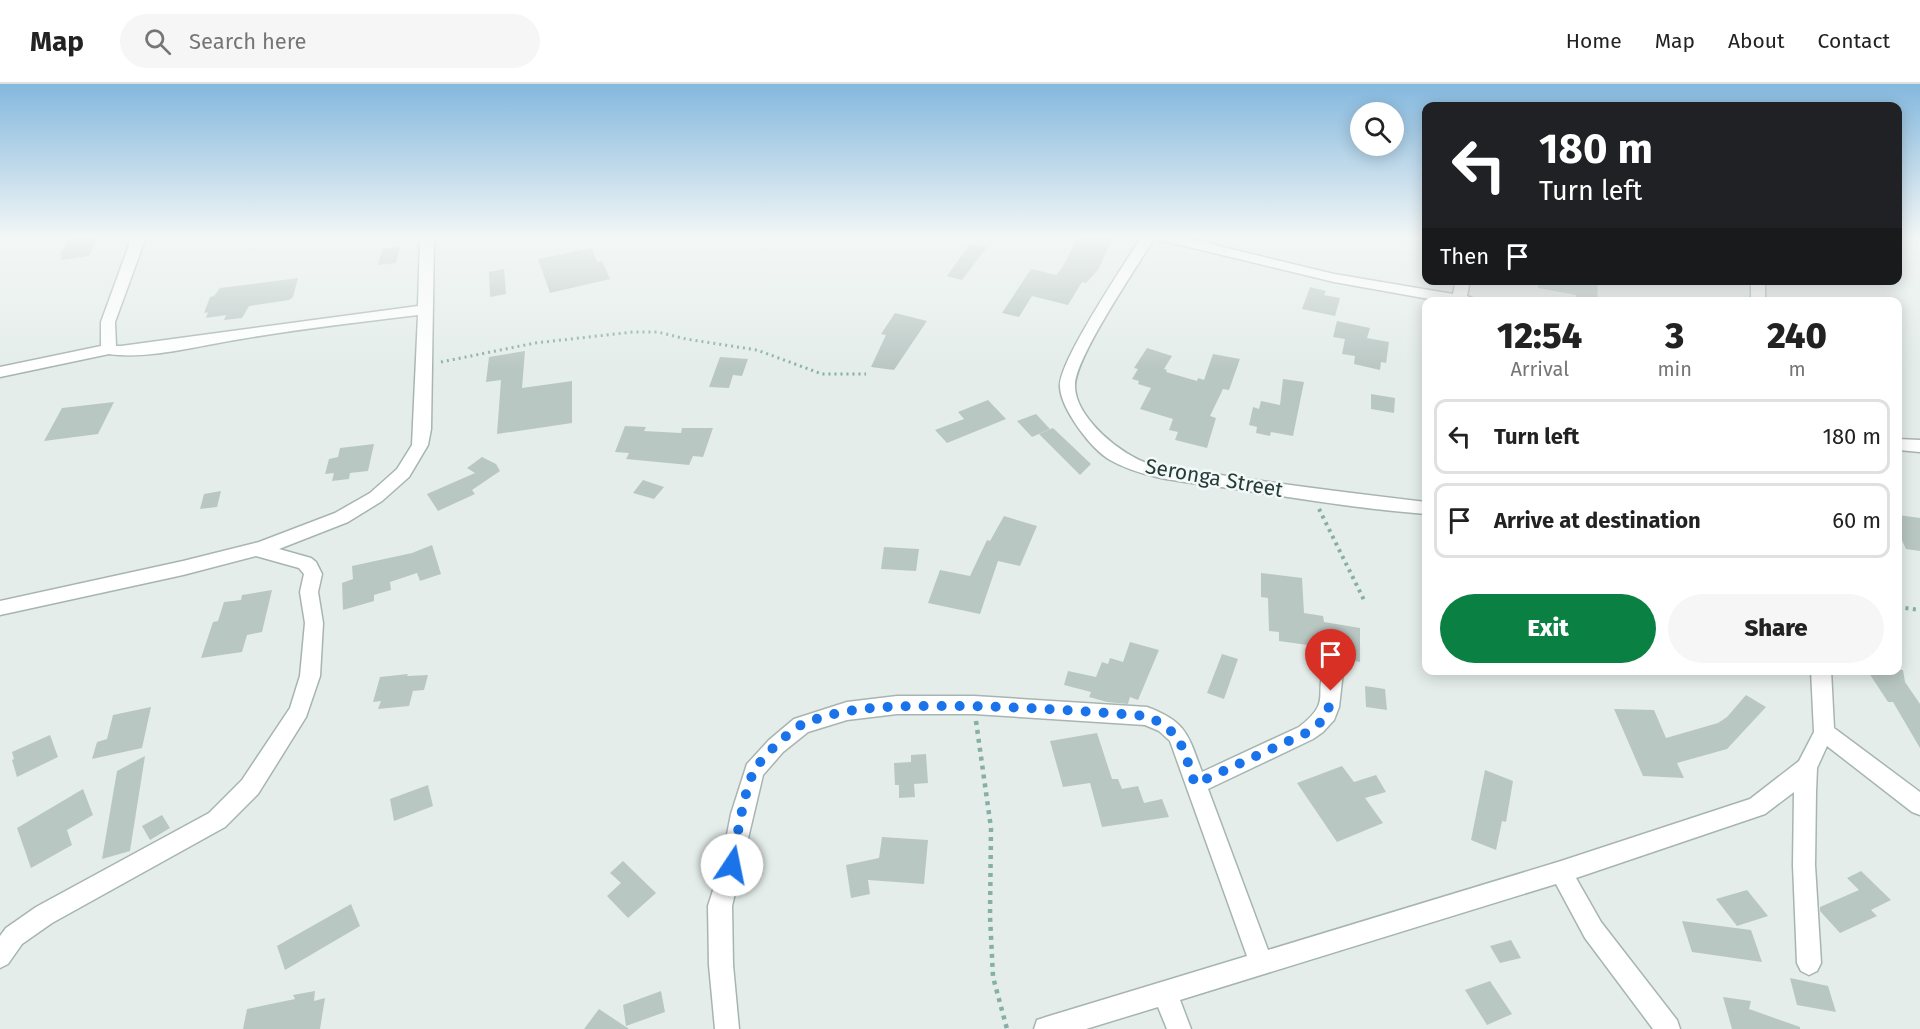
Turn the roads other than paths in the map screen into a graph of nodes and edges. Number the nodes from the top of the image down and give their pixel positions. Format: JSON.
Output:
{"nodes":[{"id":1,"x":123,"y":281,"type":"edge"},
{"id":2,"x":427,"y":281,"type":"edge"},
{"id":3,"x":1122,"y":281,"type":"edge"},
{"id":4,"x":1353,"y":281,"type":"edge"},
{"id":5,"x":1449,"y":297,"type":"edge"},
{"id":6,"x":424,"y":310,"type":"junction"},
{"id":7,"x":109,"y":348,"type":"junction"},
{"id":8,"x":0,"y":372,"type":"edge"},
{"id":9,"x":1902,"y":445,"type":"edge"},
{"id":10,"x":1920,"y":446,"type":"edge"},
{"id":11,"x":1422,"y":508,"type":"edge"},
{"id":12,"x":259,"y":550,"type":"junction"},
{"id":13,"x":0,"y":608,"type":"edge"},
{"id":14,"x":1333,"y":672,"type":"dead end"},
{"id":15,"x":1821,"y":675,"type":"edge"},
{"id":16,"x":1824,"y":732,"type":"junction"},
{"id":17,"x":1806,"y":768,"type":"junction"},
{"id":18,"x":1195,"y":784,"type":"junction"},
{"id":19,"x":1920,"y":805,"type":"edge"},
{"id":20,"x":1561,"y":872,"type":"junction"},
{"id":21,"x":0,"y":956,"type":"edge"},
{"id":22,"x":1261,"y":963,"type":"junction"},
{"id":23,"x":1809,"y":963,"type":"dead end"},
{"id":24,"x":1164,"y":992,"type":"junction"},
{"id":25,"x":727,"y":1029,"type":"edge"},
{"id":26,"x":1046,"y":1029,"type":"edge"},
{"id":27,"x":1179,"y":1029,"type":"edge"},
{"id":28,"x":1668,"y":1029,"type":"edge"}],
"edges":[{"from":1,"to":7,"type":"street"},
{"from":2,"to":6,"type":"street"},
{"from":3,"to":11,"type":"street","name":"Seronga Street"},
{"from":4,"to":5,"type":"street"},
{"from":6,"to":7,"type":"street"},
{"from":6,"to":12,"type":"street"},
{"from":7,"to":8,"type":"street"},
{"from":9,"to":10,"type":"street"},
{"from":12,"to":13,"type":"street"},
{"from":12,"to":21,"type":"street"},
{"from":14,"to":18,"type":"street"},
{"from":15,"to":16,"type":"street"},
{"from":16,"to":17,"type":"street"},
{"from":16,"to":19,"type":"street"},
{"from":17,"to":20,"type":"street"},
{"from":17,"to":23,"type":"street"},
{"from":18,"to":22,"type":"street"},
{"from":18,"to":25,"type":"street"},
{"from":20,"to":22,"type":"street"},
{"from":20,"to":28,"type":"street"},
{"from":22,"to":24,"type":"street"},
{"from":24,"to":26,"type":"street"},
{"from":24,"to":27,"type":"street"}]}
